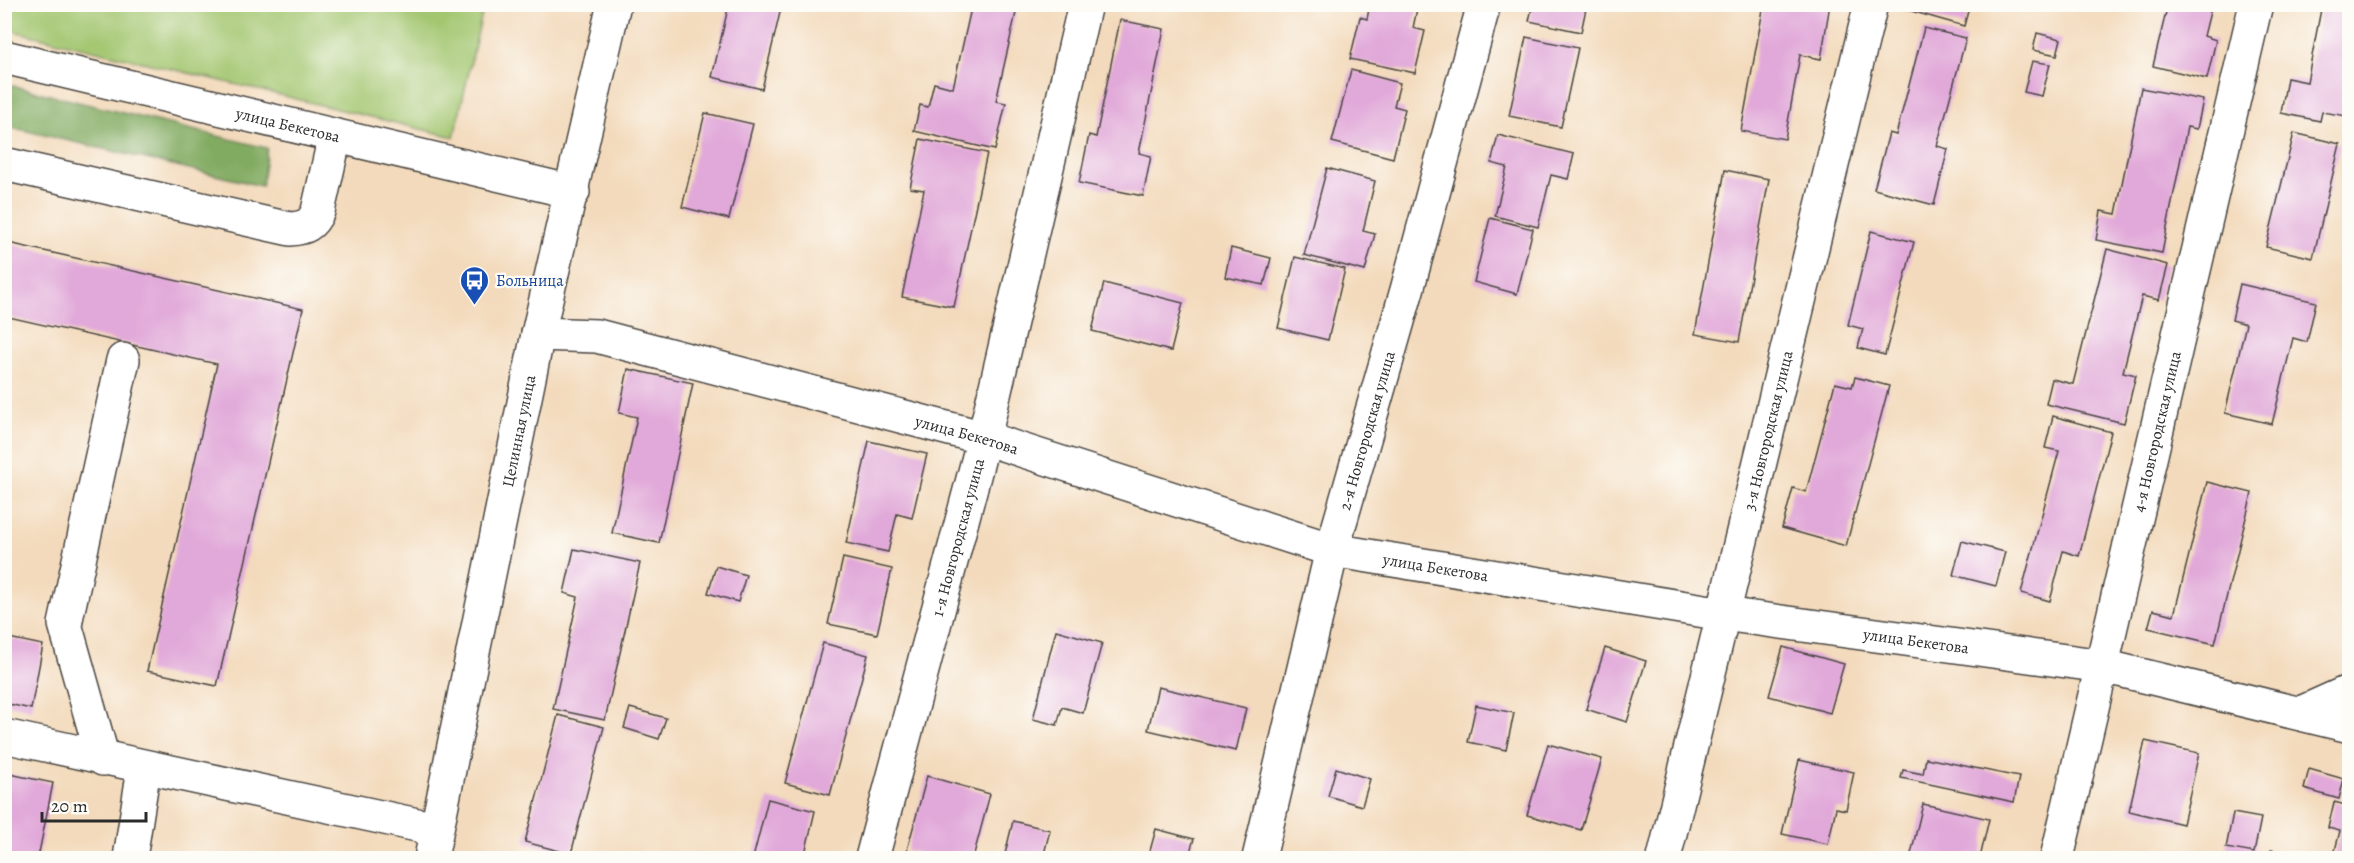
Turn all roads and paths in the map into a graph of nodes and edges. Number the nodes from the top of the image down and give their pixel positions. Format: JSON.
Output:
{"nodes":[{"id":1,"x":614,"y":4,"type":"edge"},
{"id":2,"x":1085,"y":4,"type":"edge"},
{"id":3,"x":1484,"y":4,"type":"edge"},
{"id":4,"x":1871,"y":4,"type":"edge"},
{"id":5,"x":2256,"y":4,"type":"edge"},
{"id":6,"x":4,"y":57,"type":"edge"},
{"id":7,"x":335,"y":136,"type":"junction"},
{"id":8,"x":4,"y":164,"type":"edge"},
{"id":9,"x":573,"y":192,"type":"junction"},
{"id":10,"x":538,"y":333,"type":"junction"},
{"id":11,"x":123,"y":360,"type":"dead end"},
{"id":12,"x":984,"y":438,"type":"junction"},
{"id":13,"x":1332,"y":550,"type":"junction"},
{"id":14,"x":1724,"y":614,"type":"junction"},
{"id":15,"x":2103,"y":666,"type":"junction"},
{"id":16,"x":2349,"y":692,"type":"edge"},
{"id":17,"x":2301,"y":712,"type":"junction"},
{"id":18,"x":2349,"y":726,"type":"edge"},
{"id":19,"x":4,"y":736,"type":"edge"},
{"id":20,"x":103,"y":759,"type":"junction"},
{"id":21,"x":144,"y":768,"type":"junction"},
{"id":22,"x":434,"y":844,"type":"edge"},
{"id":23,"x":130,"y":858,"type":"edge"},
{"id":24,"x":872,"y":858,"type":"edge"},
{"id":25,"x":1259,"y":858,"type":"edge"},
{"id":26,"x":1664,"y":858,"type":"edge"},
{"id":27,"x":2057,"y":858,"type":"edge"}],
"edges":[{"from":1,"to":9,"type":"street","name":"Целинная улица"},
{"from":2,"to":12,"type":"street","name":"1-я Новгородская улица"},
{"from":3,"to":13,"type":"street","name":"2-я Новгородская улица"},
{"from":4,"to":14,"type":"street","name":"3-я Новгородская улица"},
{"from":5,"to":15,"type":"street","name":"4-я Новгородская улица"},
{"from":6,"to":7,"type":"street","name":"улица Бекетова"},
{"from":7,"to":8,"type":"street"},
{"from":7,"to":9,"type":"street","name":"улица Бекетова"},
{"from":9,"to":10,"type":"street","name":"Целинная улица"},
{"from":10,"to":12,"type":"street","name":"улица Бекетова"},
{"from":10,"to":22,"type":"street","name":"Целинная улица"},
{"from":11,"to":20,"type":"street"},
{"from":12,"to":13,"type":"street","name":"улица Бекетова"},
{"from":12,"to":24,"type":"street","name":"1-я Новгородская улица"},
{"from":13,"to":14,"type":"street","name":"улица Бекетова"},
{"from":13,"to":25,"type":"street","name":"2-я Новгородская улица"},
{"from":14,"to":15,"type":"street","name":"улица Бекетова"},
{"from":14,"to":26,"type":"street","name":"3-я Новгородская улица"},
{"from":15,"to":17,"type":"street","name":"улица Бекетова"},
{"from":15,"to":27,"type":"street","name":"4-я Новгородская улица"},
{"from":16,"to":17,"type":"street"},
{"from":17,"to":18,"type":"street","name":"улица Бекетова"},
{"from":19,"to":20,"type":"street"},
{"from":20,"to":21,"type":"street"},
{"from":21,"to":22,"type":"street"},
{"from":21,"to":23,"type":"street"}]}
